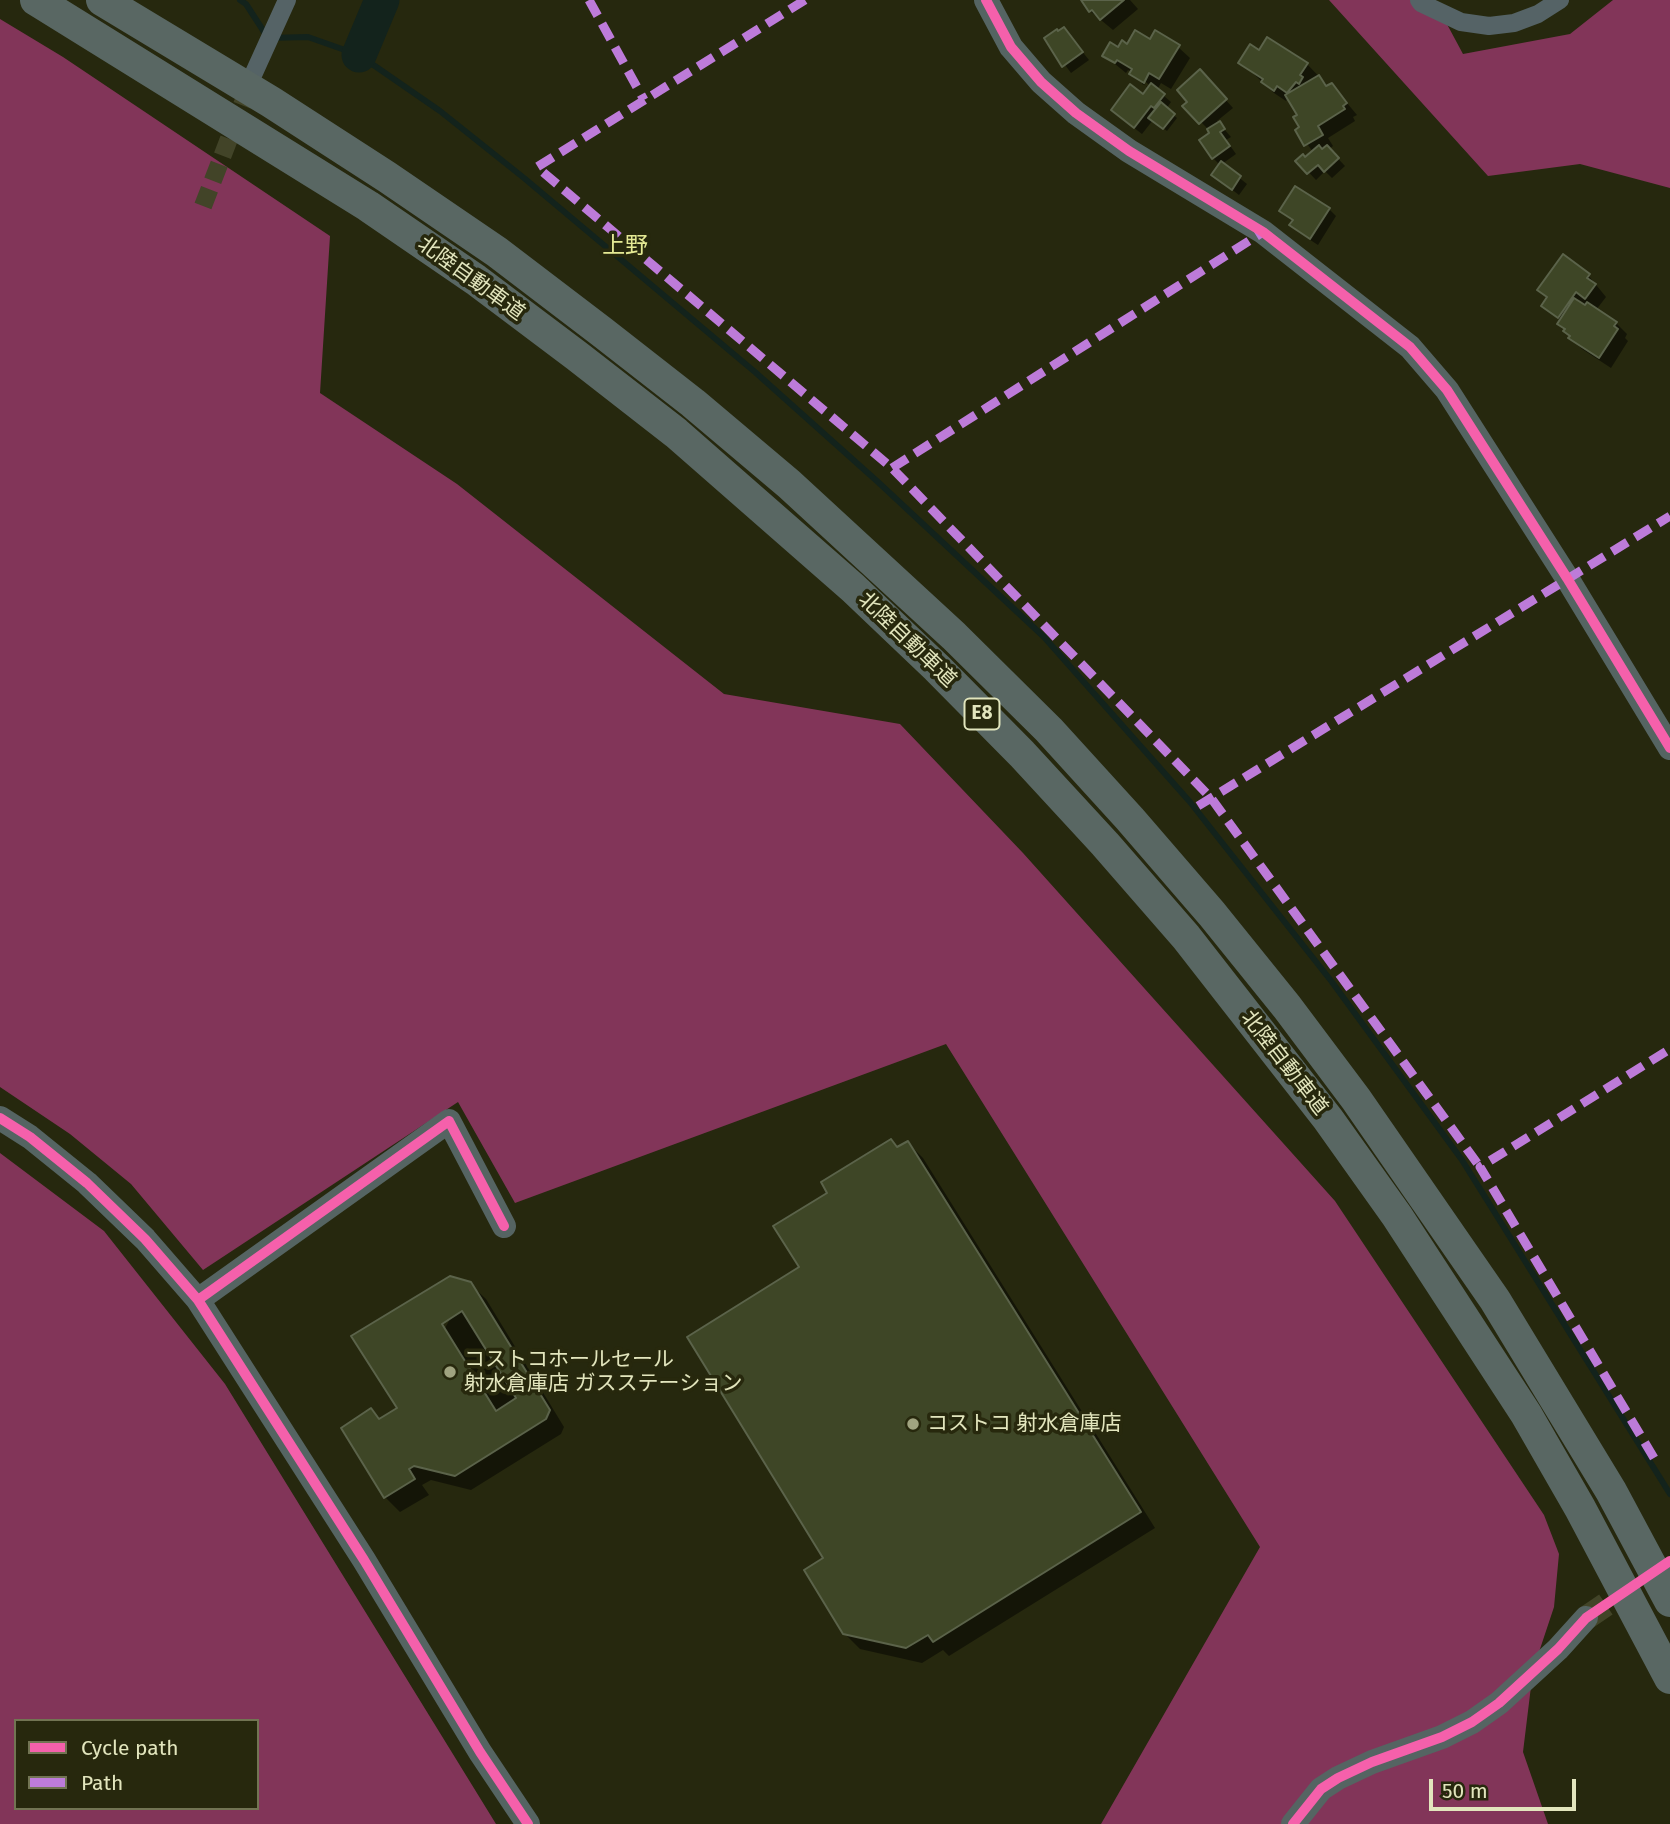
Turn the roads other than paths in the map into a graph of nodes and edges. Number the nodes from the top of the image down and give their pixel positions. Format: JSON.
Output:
{"nodes":[{"id":1,"x":36,"y":0,"type":"edge"},
{"id":2,"x":102,"y":0,"type":"edge"},
{"id":3,"x":132,"y":0,"type":"edge"},
{"id":4,"x":287,"y":0,"type":"edge"},
{"id":5,"x":986,"y":0,"type":"edge"},
{"id":6,"x":1419,"y":0,"type":"edge"},
{"id":7,"x":1560,"y":0,"type":"edge"},
{"id":8,"x":253,"y":75,"type":"tunnel mouth"},
{"id":9,"x":497,"y":252,"type":"junction"},
{"id":10,"x":1670,"y":748,"type":"edge"},
{"id":11,"x":0,"y":1118,"type":"edge"},
{"id":12,"x":504,"y":1226,"type":"dead end"},
{"id":13,"x":198,"y":1300,"type":"junction"},
{"id":14,"x":1670,"y":1601,"type":"edge"},
{"id":15,"x":1586,"y":1618,"type":"tunnel mouth"},
{"id":16,"x":1670,"y":1678,"type":"edge"},
{"id":17,"x":528,"y":1824,"type":"edge"},
{"id":18,"x":1293,"y":1824,"type":"edge"}],
"edges":[{"from":1,"to":16,"type":"highway","name":"北陸自動車道","number":"E8"},
{"from":2,"to":9,"type":"highway","name":"北陸自動車道","number":"E8"},
{"from":3,"to":9,"type":"highway"},
{"from":4,"to":8,"type":"street"},
{"from":5,"to":10,"type":"street"},
{"from":6,"to":7,"type":"street"},
{"from":9,"to":14,"type":"highway","name":"北陸自動車道","number":"E8"},
{"from":11,"to":13,"type":"street"},
{"from":12,"to":13,"type":"street"},
{"from":13,"to":17,"type":"street"},
{"from":15,"to":18,"type":"street"}]}
